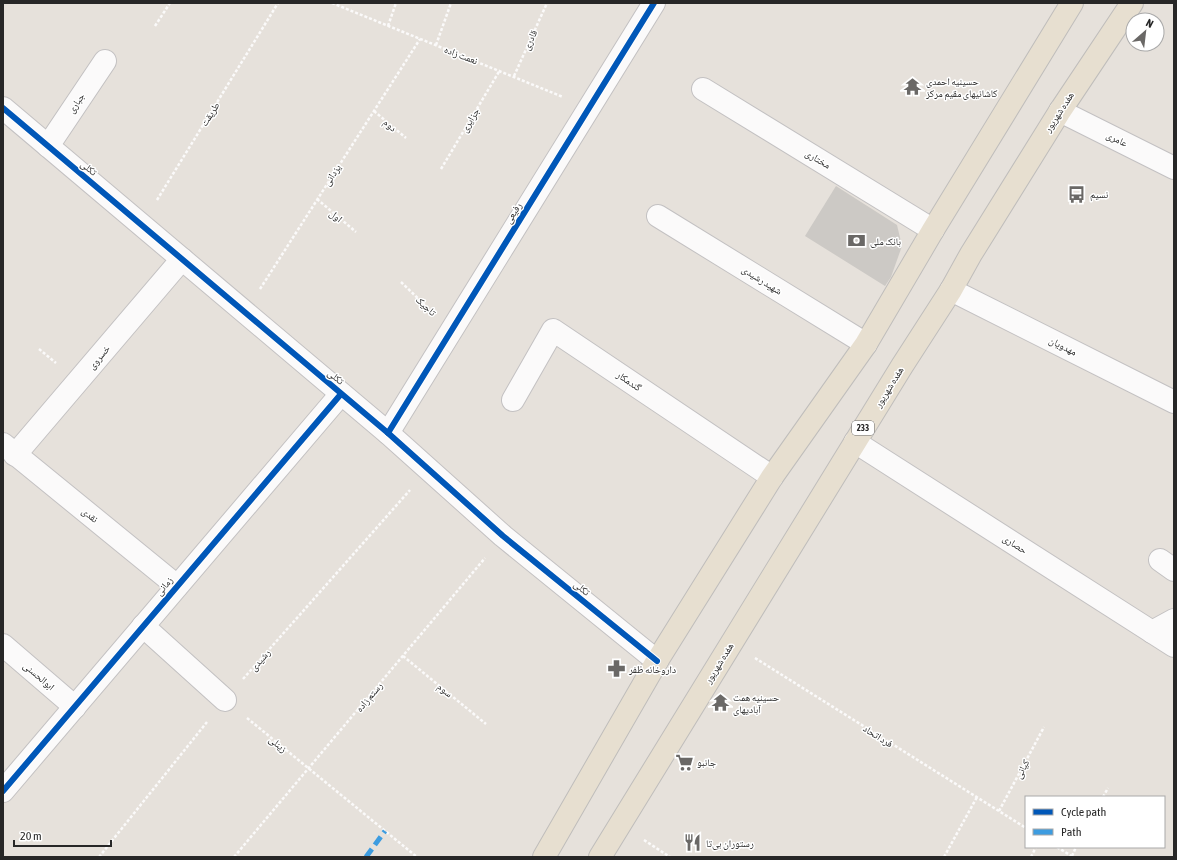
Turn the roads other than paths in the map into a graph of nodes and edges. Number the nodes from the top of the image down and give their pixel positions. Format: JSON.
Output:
{"nodes":[{"id":1,"x":654,"y":3,"type":"edge"},
{"id":2,"x":1072,"y":3,"type":"edge"},
{"id":3,"x":1132,"y":3,"type":"edge"},
{"id":4,"x":105,"y":61,"type":"dead end"},
{"id":5,"x":703,"y":89,"type":"dead end"},
{"id":6,"x":3,"y":108,"type":"edge"},
{"id":7,"x":1060,"y":111,"type":"junction"},
{"id":8,"x":48,"y":146,"type":"junction"},
{"id":9,"x":1174,"y":168,"type":"edge"},
{"id":10,"x":658,"y":216,"type":"dead end"},
{"id":11,"x":933,"y":230,"type":"junction"},
{"id":12,"x":182,"y":259,"type":"junction"},
{"id":13,"x":951,"y":290,"type":"junction"},
{"id":14,"x":866,"y":344,"type":"junction"},
{"id":15,"x":341,"y":394,"type":"junction"},
{"id":16,"x":513,"y":400,"type":"dead end"},
{"id":17,"x":1174,"y":402,"type":"edge"},
{"id":18,"x":388,"y":433,"type":"junction"},
{"id":19,"x":855,"y":442,"type":"junction"},
{"id":20,"x":9,"y":450,"type":"edge"},
{"id":21,"x":772,"y":477,"type":"junction"},
{"id":22,"x":177,"y":586,"type":"junction"},
{"id":23,"x":1174,"y":620,"type":"edge"},
{"id":24,"x":143,"y":626,"type":"junction"},
{"id":25,"x":1152,"y":632,"type":"junction"},
{"id":26,"x":3,"y":645,"type":"edge"},
{"id":27,"x":1174,"y":646,"type":"edge"},
{"id":28,"x":657,"y":661,"type":"junction"},
{"id":29,"x":225,"y":700,"type":"road end"},
{"id":30,"x":75,"y":707,"type":"junction"},
{"id":31,"x":3,"y":791,"type":"edge"},
{"id":32,"x":544,"y":857,"type":"edge"},
{"id":33,"x":600,"y":857,"type":"edge"}],
"edges":[{"from":1,"to":18,"type":"street","name":"رفیعی"},
{"from":2,"to":11,"type":"main road"},
{"from":3,"to":7,"type":"main road","name":"هفده شهریور","number":"233"},
{"from":4,"to":8,"type":"street","name":"جباری"},
{"from":5,"to":11,"type":"street","name":"مختاری"},
{"from":6,"to":8,"type":"street","name":"تکلی"},
{"from":7,"to":9,"type":"street","name":"عامری"},
{"from":7,"to":13,"type":"main road","name":"هفده شهریور","number":"233"},
{"from":8,"to":12,"type":"street","name":"تکلی"},
{"from":10,"to":14,"type":"street","name":"شهید رشیدی"},
{"from":11,"to":14,"type":"main road"},
{"from":12,"to":15,"type":"street","name":"تکلی"},
{"from":12,"to":20,"type":"street","name":"خسروی"},
{"from":13,"to":17,"type":"street","name":"مهدویان"},
{"from":13,"to":19,"type":"main road","name":"هفده شهریور","number":"233"},
{"from":14,"to":21,"type":"main road"},
{"from":15,"to":18,"type":"street","name":"تکلی"},
{"from":15,"to":22,"type":"street","name":"زمانی"},
{"from":16,"to":21,"type":"street","name":"گندمکار"},
{"from":18,"to":28,"type":"street","name":"تکلی"},
{"from":19,"to":25,"type":"street","name":"حصاری"},
{"from":19,"to":33,"type":"main road","name":"هفده شهریور","number":"233"},
{"from":20,"to":22,"type":"street","name":"نقدی"},
{"from":21,"to":28,"type":"main road"},
{"from":22,"to":24,"type":"street","name":"زمانی"},
{"from":23,"to":25,"type":"street"},
{"from":24,"to":29,"type":"street"},
{"from":24,"to":30,"type":"street","name":"زمانی"},
{"from":25,"to":27,"type":"street","name":"حصاری"},
{"from":26,"to":30,"type":"street","name":"ابوالحسنی"},
{"from":28,"to":32,"type":"main road"},
{"from":30,"to":31,"type":"street","name":"زمانی"}]}
